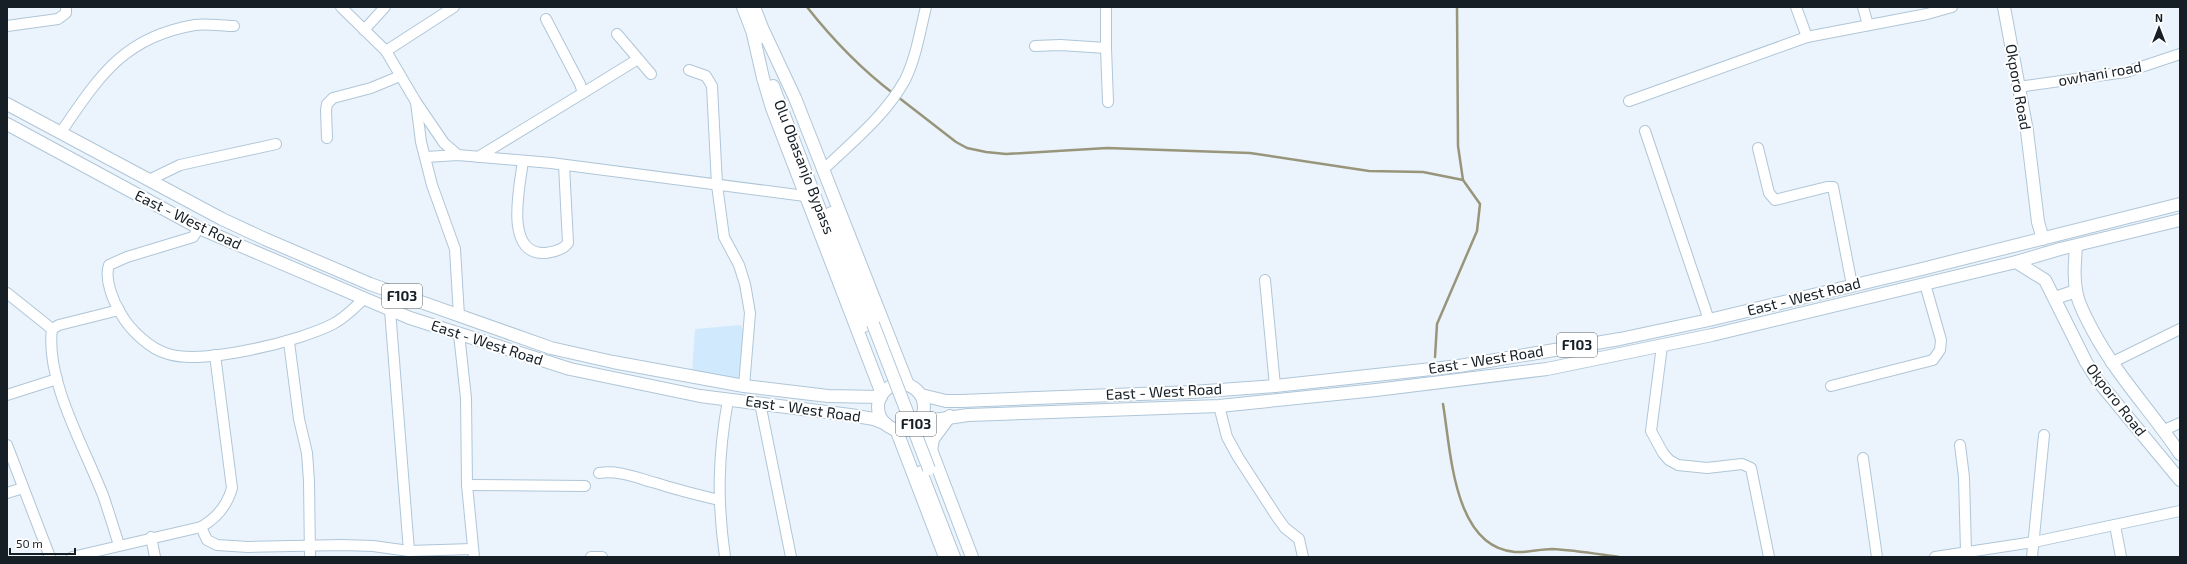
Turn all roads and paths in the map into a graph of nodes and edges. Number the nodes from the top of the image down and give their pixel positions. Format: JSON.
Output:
{"nodes":[{"id":1,"x":66,"y":7,"type":"edge"},
{"id":2,"x":341,"y":7,"type":"edge"},
{"id":3,"x":385,"y":7,"type":"edge"},
{"id":4,"x":454,"y":7,"type":"edge"},
{"id":5,"x":742,"y":7,"type":"edge"},
{"id":6,"x":754,"y":7,"type":"edge"},
{"id":7,"x":926,"y":7,"type":"edge"},
{"id":8,"x":1106,"y":7,"type":"edge"},
{"id":9,"x":1796,"y":7,"type":"edge"},
{"id":10,"x":1862,"y":7,"type":"edge"},
{"id":11,"x":1952,"y":7,"type":"edge"},
{"id":12,"x":2004,"y":7,"type":"edge"},
{"id":13,"x":546,"y":19,"type":"dead end"},
{"id":14,"x":1868,"y":25,"type":"junction"},
{"id":15,"x":7,"y":26,"type":"edge"},
{"id":16,"x":234,"y":26,"type":"dead end"},
{"id":17,"x":364,"y":30,"type":"junction"},
{"id":18,"x":759,"y":33,"type":"junction"},
{"id":19,"x":617,"y":34,"type":"dead end"},
{"id":20,"x":1807,"y":37,"type":"junction"},
{"id":21,"x":1035,"y":46,"type":"dead end"},
{"id":22,"x":1106,"y":48,"type":"junction"},
{"id":23,"x":386,"y":51,"type":"junction"},
{"id":24,"x":2180,"y":54,"type":"edge"},
{"id":25,"x":638,"y":59,"type":"junction"},
{"id":26,"x":689,"y":70,"type":"dead end"},
{"id":27,"x":651,"y":74,"type":"dead end"},
{"id":28,"x":400,"y":76,"type":"junction"},
{"id":29,"x":2018,"y":87,"type":"junction"},
{"id":30,"x":583,"y":93,"type":"junction"},
{"id":31,"x":1629,"y":100,"type":"dead end"},
{"id":32,"x":416,"y":102,"type":"junction"},
{"id":33,"x":1108,"y":102,"type":"dead end"},
{"id":34,"x":7,"y":104,"type":"edge"},
{"id":35,"x":7,"y":124,"type":"edge"},
{"id":36,"x":1645,"y":131,"type":"dead end"},
{"id":37,"x":61,"y":132,"type":"junction"},
{"id":38,"x":327,"y":138,"type":"dead end"},
{"id":39,"x":276,"y":144,"type":"dead end"},
{"id":40,"x":1758,"y":148,"type":"dead end"},
{"id":41,"x":458,"y":155,"type":"junction"},
{"id":42,"x":426,"y":157,"type":"junction"},
{"id":43,"x":478,"y":157,"type":"junction"},
{"id":44,"x":523,"y":161,"type":"junction"},
{"id":45,"x":564,"y":165,"type":"junction"},
{"id":46,"x":823,"y":170,"type":"junction"},
{"id":47,"x":149,"y":180,"type":"junction"},
{"id":48,"x":717,"y":185,"type":"junction"},
{"id":49,"x":805,"y":196,"type":"junction"},
{"id":50,"x":2180,"y":204,"type":"edge"},
{"id":51,"x":2180,"y":220,"type":"edge"},
{"id":52,"x":199,"y":228,"type":"junction"},
{"id":53,"x":2043,"y":239,"type":"junction"},
{"id":54,"x":2076,"y":246,"type":"junction"},
{"id":55,"x":2016,"y":262,"type":"junction"},
{"id":56,"x":1265,"y":280,"type":"dead end"},
{"id":57,"x":1925,"y":284,"type":"junction"},
{"id":58,"x":1852,"y":285,"type":"junction"},
{"id":59,"x":2076,"y":292,"type":"junction"},
{"id":60,"x":7,"y":294,"type":"edge"},
{"id":61,"x":2055,"y":298,"type":"junction"},
{"id":62,"x":364,"y":299,"type":"junction"},
{"id":63,"x":119,"y":310,"type":"junction"},
{"id":64,"x":390,"y":310,"type":"junction"},
{"id":65,"x":459,"y":316,"type":"junction"},
{"id":66,"x":1709,"y":320,"type":"junction"},
{"id":67,"x":52,"y":329,"type":"junction"},
{"id":68,"x":2180,"y":329,"type":"edge"},
{"id":69,"x":459,"y":334,"type":"junction"},
{"id":70,"x":289,"y":342,"type":"junction"},
{"id":71,"x":1662,"y":346,"type":"junction"},
{"id":72,"x":215,"y":355,"type":"junction"},
{"id":73,"x":2111,"y":363,"type":"junction"},
{"id":74,"x":57,"y":379,"type":"junction"},
{"id":75,"x":908,"y":385,"type":"junction"},
{"id":76,"x":744,"y":386,"type":"junction"},
{"id":77,"x":1275,"y":386,"type":"junction"},
{"id":78,"x":1831,"y":386,"type":"dead end"},
{"id":79,"x":7,"y":394,"type":"edge"},
{"id":80,"x":881,"y":395,"type":"junction"},
{"id":81,"x":921,"y":395,"type":"junction"},
{"id":82,"x":728,"y":400,"type":"junction"},
{"id":83,"x":760,"y":403,"type":"junction"},
{"id":84,"x":1220,"y":406,"type":"junction"},
{"id":85,"x":950,"y":416,"type":"junction"},
{"id":86,"x":920,"y":420,"type":"junction"},
{"id":87,"x":2180,"y":423,"type":"edge"},
{"id":88,"x":891,"y":426,"type":"junction"},
{"id":89,"x":2164,"y":430,"type":"junction"},
{"id":90,"x":2044,"y":435,"type":"dead end"},
{"id":91,"x":7,"y":445,"type":"edge"},
{"id":92,"x":1960,"y":445,"type":"dead end"},
{"id":93,"x":931,"y":451,"type":"junction"},
{"id":94,"x":2180,"y":454,"type":"edge"},
{"id":95,"x":1863,"y":458,"type":"dead end"},
{"id":96,"x":925,"y":471,"type":"junction"},
{"id":97,"x":599,"y":473,"type":"dead end"},
{"id":98,"x":2180,"y":480,"type":"edge"},
{"id":99,"x":467,"y":485,"type":"junction"},
{"id":100,"x":586,"y":486,"type":"dead end"},
{"id":101,"x":23,"y":488,"type":"junction"},
{"id":102,"x":7,"y":493,"type":"edge"},
{"id":103,"x":719,"y":500,"type":"junction"},
{"id":104,"x":2180,"y":511,"type":"edge"},
{"id":105,"x":2115,"y":524,"type":"junction"},
{"id":106,"x":201,"y":527,"type":"junction"},
{"id":107,"x":151,"y":538,"type":"junction"},
{"id":108,"x":2034,"y":542,"type":"junction"},
{"id":109,"x":119,"y":545,"type":"junction"},
{"id":110,"x":409,"y":551,"type":"junction"},
{"id":111,"x":1966,"y":551,"type":"junction"},
{"id":112,"x":309,"y":552,"type":"edge"},
{"id":113,"x":473,"y":553,"type":"edge"},
{"id":114,"x":50,"y":557,"type":"edge"},
{"id":115,"x":72,"y":557,"type":"edge"},
{"id":116,"x":155,"y":557,"type":"edge"},
{"id":117,"x":591,"y":557,"type":"edge"},
{"id":118,"x":602,"y":557,"type":"edge"},
{"id":119,"x":725,"y":557,"type":"edge"},
{"id":120,"x":791,"y":557,"type":"edge"},
{"id":121,"x":945,"y":557,"type":"edge"},
{"id":122,"x":954,"y":557,"type":"edge"},
{"id":123,"x":964,"y":557,"type":"edge"},
{"id":124,"x":972,"y":557,"type":"edge"},
{"id":125,"x":1303,"y":557,"type":"edge"},
{"id":126,"x":1769,"y":557,"type":"edge"},
{"id":127,"x":1877,"y":557,"type":"edge"},
{"id":128,"x":1935,"y":557,"type":"edge"},
{"id":129,"x":2032,"y":557,"type":"edge"},
{"id":130,"x":2120,"y":557,"type":"edge"}],
"edges":[{"from":1,"to":15,"type":"street"},
{"from":2,"to":17,"type":"street"},
{"from":3,"to":17,"type":"street"},
{"from":4,"to":23,"type":"street"},
{"from":5,"to":18,"type":"main road","name":"Olu Obasanjo Bypass"},
{"from":6,"to":18,"type":"main road"},
{"from":7,"to":46,"type":"street"},
{"from":8,"to":22,"type":"street"},
{"from":9,"to":20,"type":"street"},
{"from":10,"to":14,"type":"street"},
{"from":11,"to":14,"type":"street"},
{"from":12,"to":29,"type":"main road","name":"Okporo Road"},
{"from":13,"to":30,"type":"street"},
{"from":14,"to":20,"type":"street"},
{"from":16,"to":37,"type":"street"},
{"from":17,"to":23,"type":"street"},
{"from":18,"to":46,"type":"main road"},
{"from":18,"to":49,"type":"main road"},
{"from":18,"to":96,"type":"main road","name":"Olu Obasanjo Bypass"},
{"from":19,"to":25,"type":"street"},
{"from":20,"to":31,"type":"street"},
{"from":21,"to":22,"type":"street"},
{"from":22,"to":33,"type":"street"},
{"from":23,"to":28,"type":"street"},
{"from":24,"to":29,"type":"street","name":"owhani road"},
{"from":25,"to":27,"type":"street"},
{"from":25,"to":30,"type":"street"},
{"from":26,"to":48,"type":"street"},
{"from":28,"to":32,"type":"street"},
{"from":28,"to":38,"type":"street"},
{"from":29,"to":53,"type":"main road","name":"Okporo Road"},
{"from":30,"to":43,"type":"street"},
{"from":32,"to":41,"type":"street"},
{"from":32,"to":42,"type":"street"},
{"from":34,"to":37,"type":"main road","name":"East - West Road","number":"F103"},
{"from":35,"to":52,"type":"main road","name":"East - West Road","number":"F103"},
{"from":36,"to":66,"type":"street"},
{"from":37,"to":47,"type":"main road","name":"East - West Road","number":"F103"},
{"from":39,"to":47,"type":"street"},
{"from":40,"to":58,"type":"street"},
{"from":41,"to":42,"type":"street"},
{"from":41,"to":43,"type":"street"},
{"from":42,"to":65,"type":"street"},
{"from":43,"to":44,"type":"street"},
{"from":44,"to":45,"type":"street"},
{"from":44,"to":45,"type":"street"},
{"from":45,"to":48,"type":"street"},
{"from":46,"to":75,"type":"main road"},
{"from":47,"to":65,"type":"main road","name":"East - West Road","number":"F103"},
{"from":48,"to":49,"type":"street"},
{"from":48,"to":76,"type":"street"},
{"from":49,"to":80,"type":"main road"},
{"from":50,"to":53,"type":"main road","name":"East - West Road","number":"F103"},
{"from":51,"to":54,"type":"main road","name":"East - West Road","number":"F103"},
{"from":52,"to":62,"type":"main road","name":"East - West Road","number":"F103"},
{"from":52,"to":63,"type":"street"},
{"from":53,"to":58,"type":"main road","name":"East - West Road","number":"F103"},
{"from":54,"to":55,"type":"main road","name":"East - West Road","number":"F103"},
{"from":54,"to":59,"type":"main road","name":"Okporo Road"},
{"from":55,"to":57,"type":"main road","name":"East - West Road","number":"F103"},
{"from":55,"to":61,"type":"main road","name":"Okporo Road"},
{"from":56,"to":77,"type":"street"},
{"from":57,"to":71,"type":"main road","name":"East - West Road","number":"F103"},
{"from":57,"to":78,"type":"street"},
{"from":58,"to":66,"type":"main road","name":"East - West Road","number":"F103"},
{"from":59,"to":61,"type":"main road"},
{"from":59,"to":73,"type":"main road","name":"Okporo Road"},
{"from":60,"to":67,"type":"street"},
{"from":61,"to":98,"type":"main road","name":"Okporo Road"},
{"from":62,"to":64,"type":"main road","name":"East - West Road","number":"F103"},
{"from":62,"to":70,"type":"street"},
{"from":63,"to":67,"type":"street"},
{"from":63,"to":72,"type":"street"},
{"from":64,"to":69,"type":"main road","name":"East - West Road","number":"F103"},
{"from":64,"to":110,"type":"street"},
{"from":65,"to":76,"type":"main road","name":"East - West Road","number":"F103"},
{"from":66,"to":77,"type":"main road","name":"East - West Road","number":"F103"},
{"from":67,"to":74,"type":"street"},
{"from":68,"to":73,"type":"street"},
{"from":69,"to":82,"type":"main road","name":"East - West Road","number":"F103"},
{"from":69,"to":99,"type":"street"},
{"from":70,"to":72,"type":"street"},
{"from":70,"to":112,"type":"street"},
{"from":71,"to":84,"type":"main road","name":"East - West Road","number":"F103"},
{"from":71,"to":126,"type":"street"},
{"from":72,"to":106,"type":"street"},
{"from":73,"to":89,"type":"main road","name":"Okporo Road"},
{"from":74,"to":79,"type":"street"},
{"from":74,"to":109,"type":"street"},
{"from":75,"to":80,"type":"main road","number":"F103"},
{"from":75,"to":81,"type":"main road","number":"F103"},
{"from":76,"to":80,"type":"main road","name":"East - West Road","number":"F103"},
{"from":77,"to":81,"type":"main road","name":"East - West Road","number":"F103"},
{"from":80,"to":88,"type":"main road","number":"F103"},
{"from":81,"to":86,"type":"main road","number":"F103"},
{"from":82,"to":83,"type":"main road","name":"East - West Road","number":"F103"},
{"from":82,"to":103,"type":"street"},
{"from":83,"to":88,"type":"main road","name":"East - West Road","number":"F103"},
{"from":83,"to":120,"type":"street"},
{"from":84,"to":85,"type":"main road","name":"East - West Road","number":"F103"},
{"from":84,"to":125,"type":"street"},
{"from":85,"to":86,"type":"main road","name":"East - West Road","number":"F103"},
{"from":85,"to":93,"type":"main road"},
{"from":86,"to":88,"type":"main road","number":"F103"},
{"from":86,"to":93,"type":"main road"},
{"from":87,"to":89,"type":"street"},
{"from":88,"to":121,"type":"main road"},
{"from":89,"to":94,"type":"main road","name":"Okporo Road"},
{"from":90,"to":108,"type":"street"},
{"from":91,"to":101,"type":"street"},
{"from":92,"to":111,"type":"street"},
{"from":93,"to":124,"type":"main road"},
{"from":95,"to":127,"type":"street"},
{"from":96,"to":122,"type":"main road"},
{"from":96,"to":123,"type":"main road"},
{"from":97,"to":103,"type":"street"},
{"from":99,"to":100,"type":"street"},
{"from":99,"to":113,"type":"street"},
{"from":101,"to":102,"type":"street"},
{"from":101,"to":114,"type":"street"},
{"from":103,"to":119,"type":"street"},
{"from":104,"to":105,"type":"street"},
{"from":105,"to":108,"type":"street"},
{"from":105,"to":130,"type":"street"},
{"from":106,"to":107,"type":"street"},
{"from":106,"to":112,"type":"street"},
{"from":107,"to":109,"type":"street"},
{"from":107,"to":116,"type":"street"},
{"from":108,"to":111,"type":"street"},
{"from":108,"to":129,"type":"street"},
{"from":109,"to":115,"type":"street"},
{"from":110,"to":112,"type":"street"},
{"from":110,"to":113,"type":"street"},
{"from":111,"to":128,"type":"street"},
{"from":117,"to":118,"type":"street"}]}
